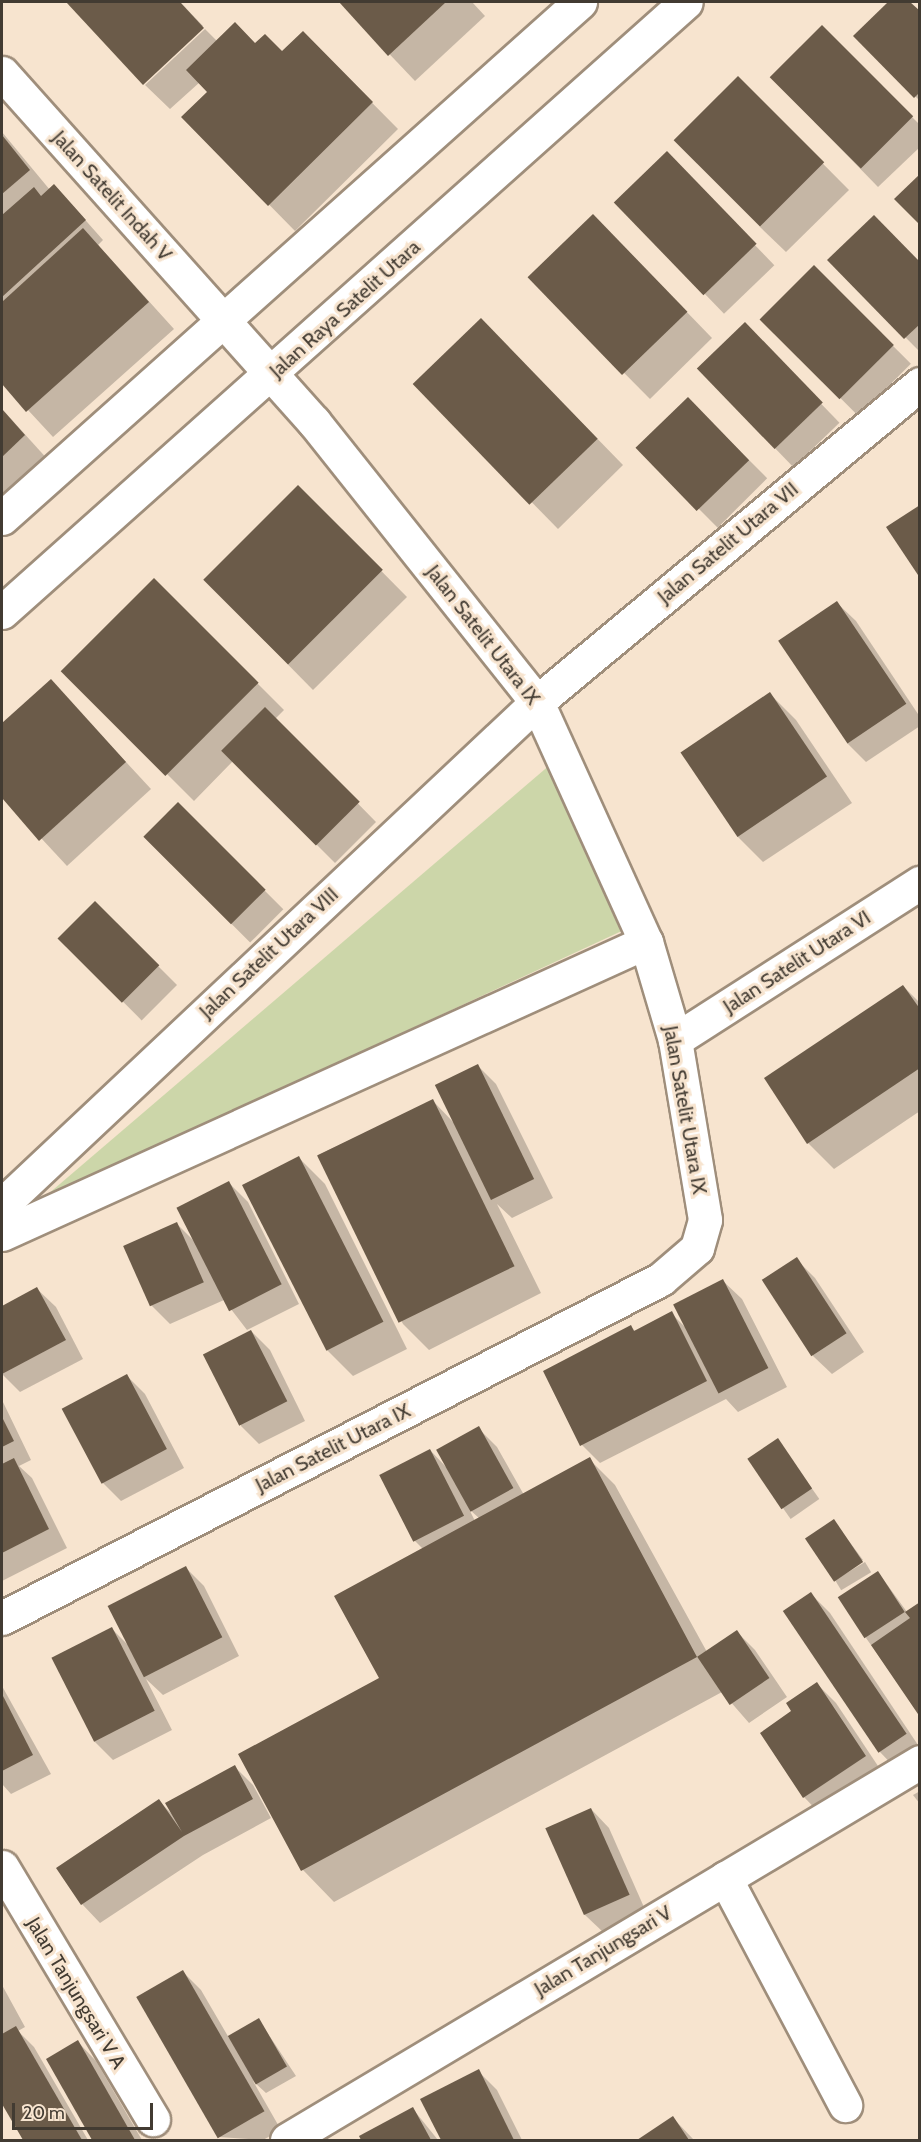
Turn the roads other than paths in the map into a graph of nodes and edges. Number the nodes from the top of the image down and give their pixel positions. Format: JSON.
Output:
{"nodes":[{"id":1,"x":580,"y":2,"type":"edge"},
{"id":2,"x":686,"y":2,"type":"edge"},
{"id":3,"x":2,"y":73,"type":"edge"},
{"id":4,"x":224,"y":320,"type":"junction"},
{"id":5,"x":272,"y":375,"type":"junction"},
{"id":6,"x":920,"y":384,"type":"edge"},
{"id":7,"x":2,"y":518,"type":"edge"},
{"id":8,"x":2,"y":612,"type":"edge"},
{"id":9,"x":537,"y":702,"type":"junction"},
{"id":10,"x":920,"y":883,"type":"edge"},
{"id":11,"x":646,"y":942,"type":"junction"},
{"id":12,"x":675,"y":1040,"type":"junction"},
{"id":13,"x":2,"y":1205,"type":"edge"},
{"id":14,"x":2,"y":1234,"type":"edge"},
{"id":15,"x":2,"y":1618,"type":"edge"},
{"id":16,"x":920,"y":1762,"type":"edge"},
{"id":17,"x":2,"y":1867,"type":"edge"},
{"id":18,"x":725,"y":1878,"type":"junction"},
{"id":19,"x":845,"y":2105,"type":"dead end"},
{"id":20,"x":153,"y":2118,"type":"dead end"},
{"id":21,"x":287,"y":2140,"type":"edge"}],
"edges":[{"from":1,"to":4,"type":"street"},
{"from":2,"to":5,"type":"street","name":"Jalan Raya Satelit Utara"},
{"from":3,"to":4,"type":"street","name":"Jalan Satelit Indah V"},
{"from":4,"to":5,"type":"street","name":"Jalan Satelit Utara IX"},
{"from":4,"to":7,"type":"street"},
{"from":5,"to":8,"type":"street","name":"Jalan Raya Satelit Utara"},
{"from":5,"to":9,"type":"street","name":"Jalan Satelit Utara IX"},
{"from":6,"to":9,"type":"street","name":"Jalan Satelit Utara VII"},
{"from":9,"to":11,"type":"street","name":"Jalan Satelit Utara IX"},
{"from":9,"to":13,"type":"street","name":"Jalan Satelit Utara VIII"},
{"from":10,"to":12,"type":"street","name":"Jalan Satelit Utara VI"},
{"from":11,"to":12,"type":"street","name":"Jalan Satelit Utara IX"},
{"from":11,"to":14,"type":"street"},
{"from":12,"to":15,"type":"street","name":"Jalan Satelit Utara IX"},
{"from":16,"to":18,"type":"street","name":"Jalan Tanjungsari V"},
{"from":17,"to":20,"type":"street","name":"Jalan Tanjungsari V A"},
{"from":18,"to":19,"type":"street"},
{"from":18,"to":21,"type":"street","name":"Jalan Tanjungsari V"}]}
